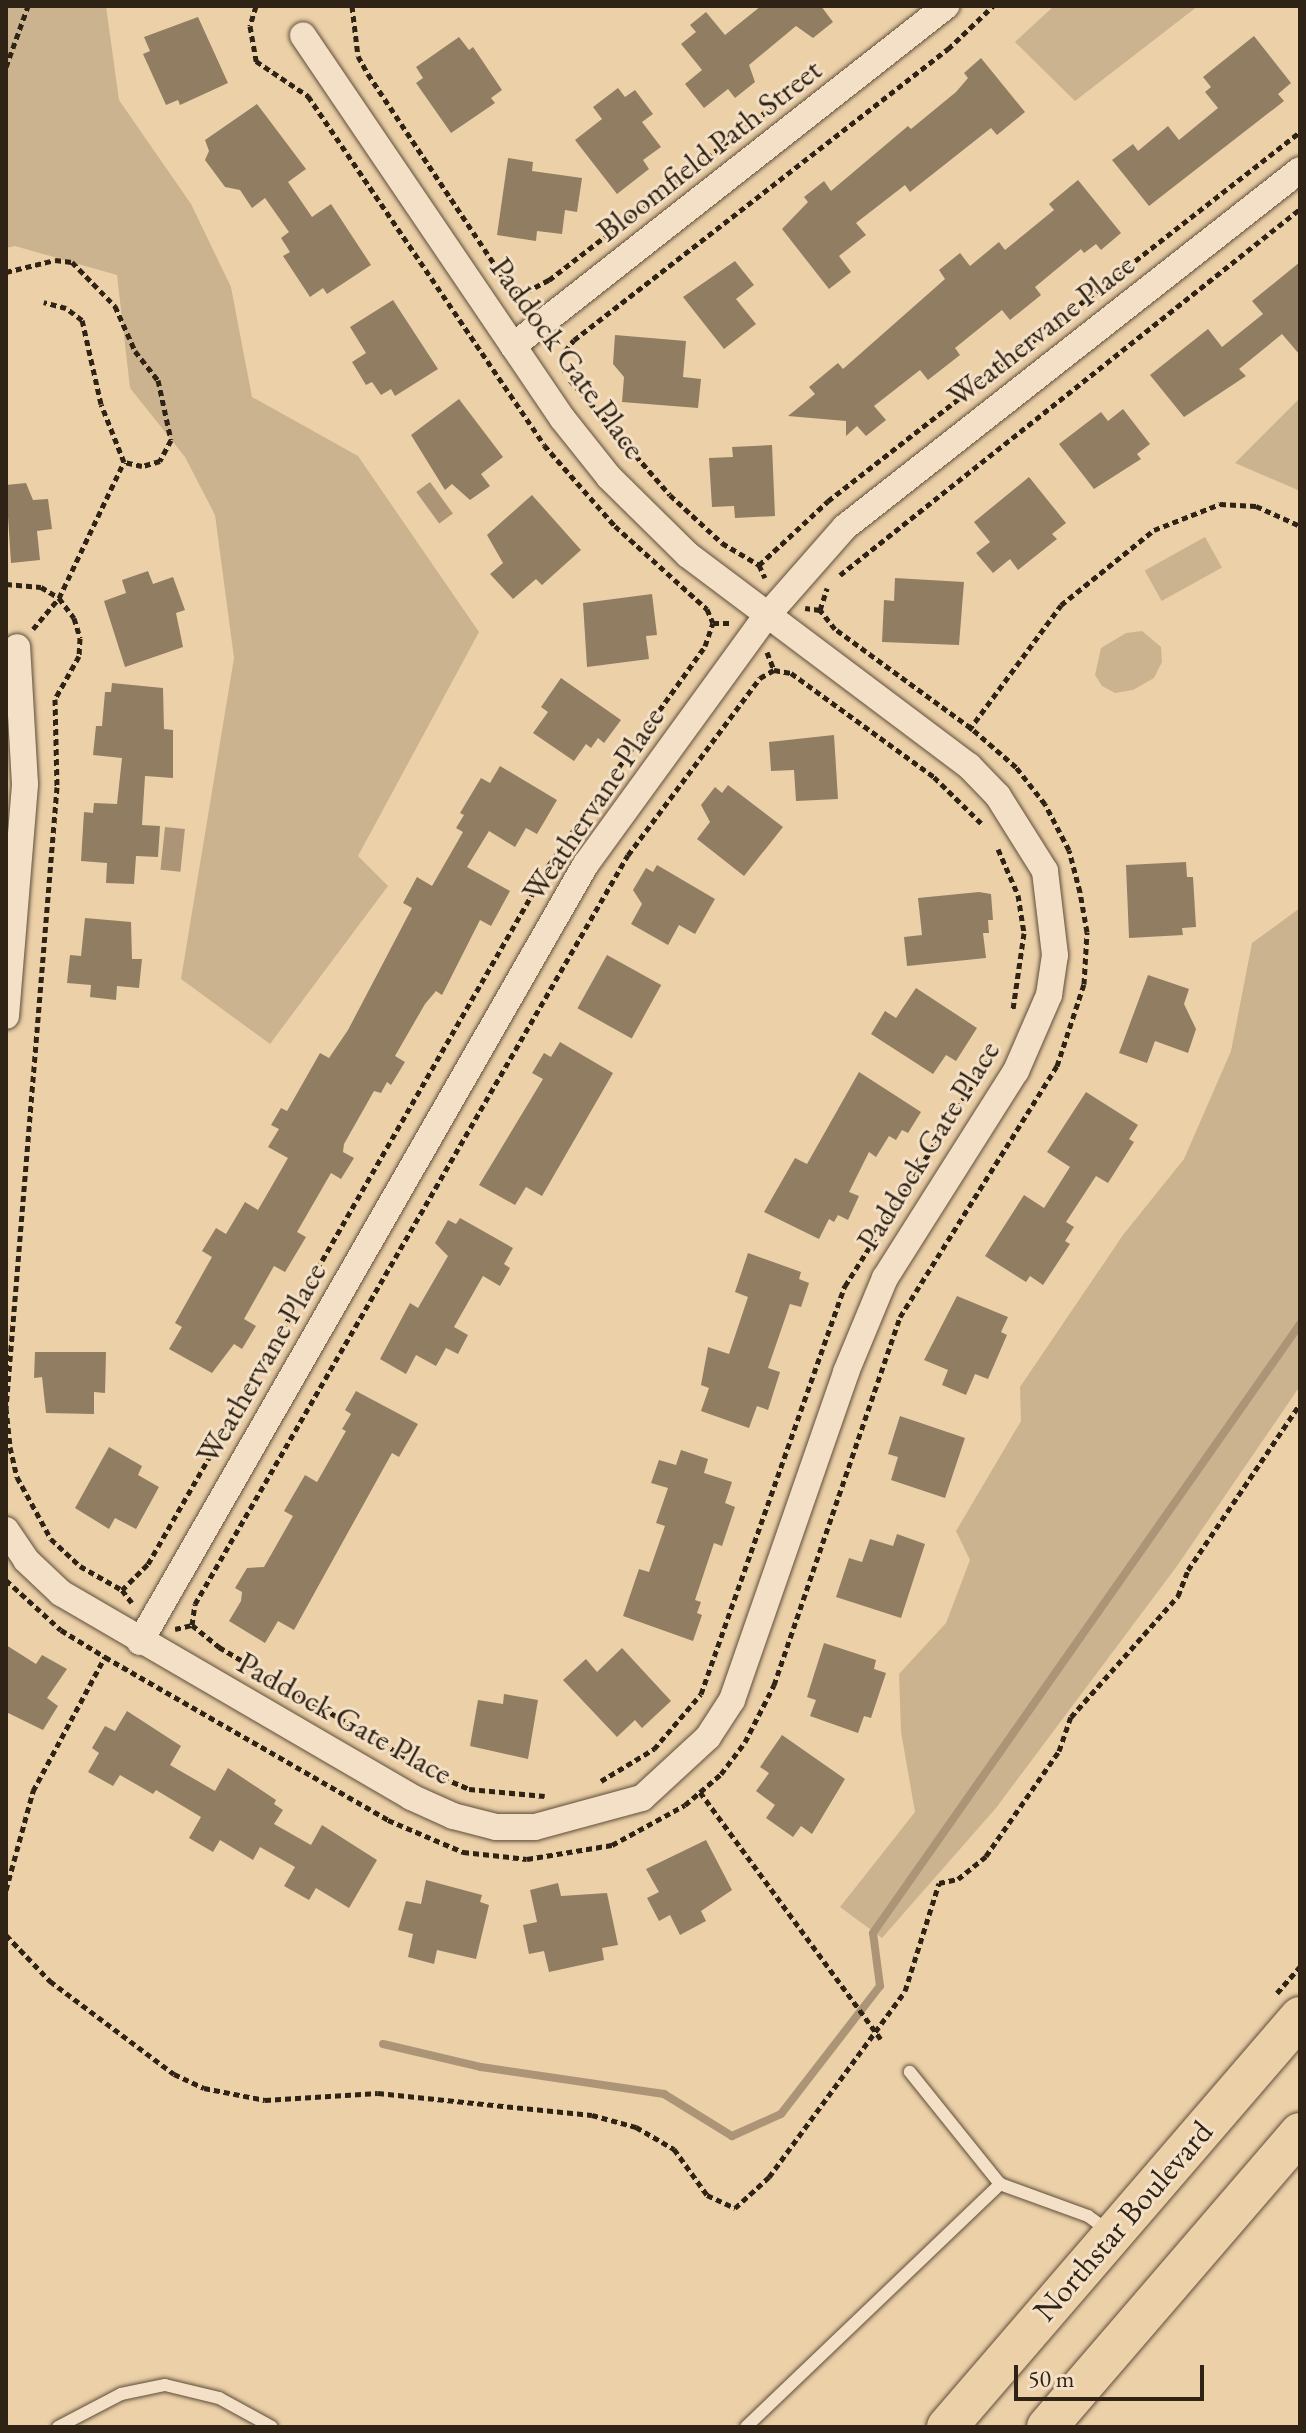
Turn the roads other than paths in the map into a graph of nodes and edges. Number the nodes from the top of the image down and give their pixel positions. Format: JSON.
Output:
{"nodes":[{"id":1,"x":946,"y":6,"type":"edge"},
{"id":2,"x":303,"y":35,"type":"dead end"},
{"id":3,"x":1300,"y":170,"type":"edge"},
{"id":4,"x":513,"y":346,"type":"junction"},
{"id":5,"x":765,"y":618,"type":"junction"},
{"id":6,"x":17,"y":647,"type":"road end"},
{"id":7,"x":6,"y":1016,"type":"edge"},
{"id":8,"x":6,"y":1530,"type":"edge"},
{"id":9,"x":140,"y":1642,"type":"junction"},
{"id":10,"x":1300,"y":2017,"type":"edge"},
{"id":11,"x":910,"y":2072,"type":"dead end"},
{"id":12,"x":1300,"y":2133,"type":"edge"},
{"id":13,"x":1000,"y":2184,"type":"junction"},
{"id":14,"x":1112,"y":2233,"type":"junction"},
{"id":15,"x":58,"y":2427,"type":"edge"},
{"id":16,"x":272,"y":2427,"type":"edge"},
{"id":17,"x":746,"y":2427,"type":"edge"},
{"id":18,"x":947,"y":2427,"type":"edge"},
{"id":19,"x":1047,"y":2427,"type":"edge"}],
"edges":[{"from":1,"to":4,"type":"street","name":"Bloomfield Path Street"},
{"from":2,"to":4,"type":"street","name":"Paddock Gate Place"},
{"from":3,"to":5,"type":"street","name":"Weathervane Place"},
{"from":4,"to":5,"type":"street","name":"Paddock Gate Place"},
{"from":5,"to":9,"type":"street","name":"Weathervane Place"},
{"from":5,"to":9,"type":"street","name":"Paddock Gate Place"},
{"from":6,"to":7,"type":"street"},
{"from":8,"to":9,"type":"street","name":"Paddock Gate Place"},
{"from":10,"to":14,"type":"main road","name":"Northstar Boulevard"},
{"from":11,"to":13,"type":"lane"},
{"from":12,"to":19,"type":"main road"},
{"from":13,"to":14,"type":"lane"},
{"from":13,"to":17,"type":"lane"},
{"from":14,"to":18,"type":"main road","name":"Northstar Boulevard"},
{"from":15,"to":16,"type":"lane"}]}
